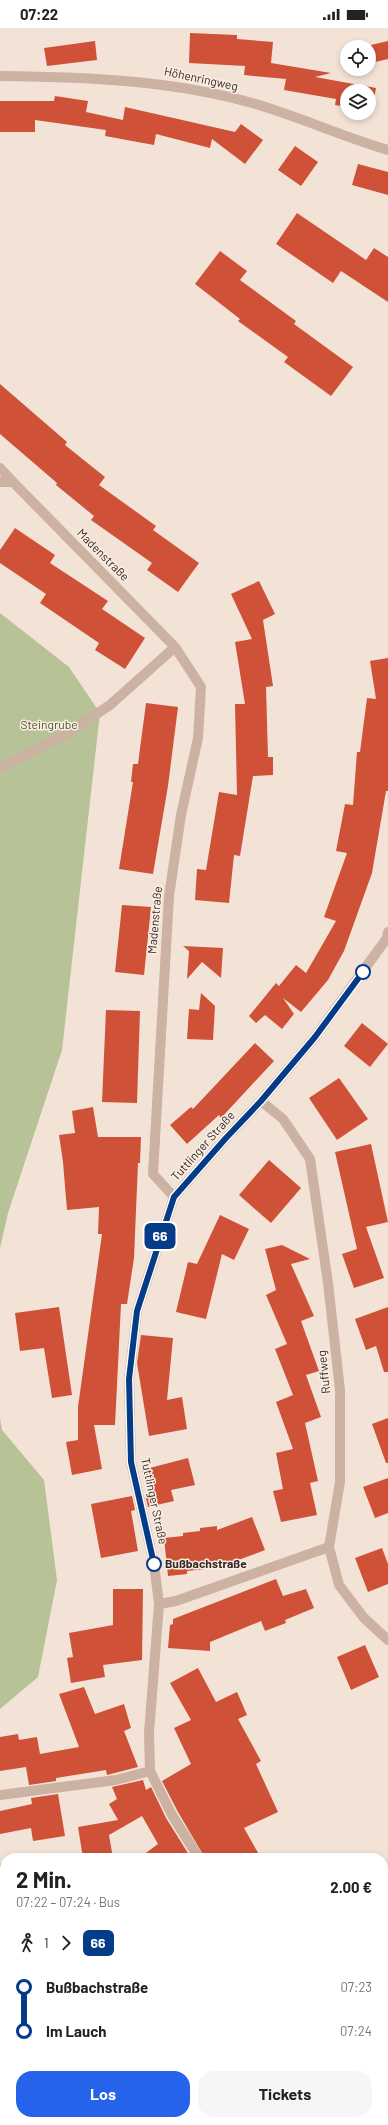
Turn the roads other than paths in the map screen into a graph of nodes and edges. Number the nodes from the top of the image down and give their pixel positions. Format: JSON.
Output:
{"nodes":[{"id":1,"x":0,"y":76,"type":"edge"},
{"id":2,"x":388,"y":150,"type":"edge"},
{"id":3,"x":0,"y":468,"type":"edge"},
{"id":4,"x":0,"y":482,"type":"edge"},
{"id":5,"x":13,"y":482,"type":"junction"},
{"id":6,"x":175,"y":647,"type":"junction"},
{"id":7,"x":0,"y":768,"type":"edge"},
{"id":8,"x":388,"y":936,"type":"edge"},
{"id":9,"x":261,"y":1101,"type":"junction"},
{"id":10,"x":174,"y":1197,"type":"junction"},
{"id":11,"x":329,"y":1547,"type":"junction"},
{"id":12,"x":159,"y":1604,"type":"junction"},
{"id":13,"x":388,"y":1640,"type":"edge"},
{"id":14,"x":150,"y":1771,"type":"junction"},
{"id":15,"x":0,"y":1795,"type":"edge"},
{"id":16,"x":196,"y":1853,"type":"edge"}],
"edges":[{"from":1,"to":2,"type":"street","name":"Höhenringweg"},
{"from":3,"to":5,"type":"street","name":"Madenstraße"},
{"from":4,"to":5,"type":"street"},
{"from":5,"to":6,"type":"street","name":"Madenstraße"},
{"from":6,"to":7,"type":"street"},
{"from":6,"to":10,"type":"street","name":"Madenstraße"},
{"from":8,"to":9,"type":"street","name":"Tuttlinger Straße"},
{"from":9,"to":10,"type":"street","name":"Tuttlinger Straße"},
{"from":9,"to":11,"type":"street","name":"Ruffweg"},
{"from":10,"to":12,"type":"street","name":"Tuttlinger Straße"},
{"from":11,"to":12,"type":"street"},
{"from":11,"to":13,"type":"street","name":"Ruffweg"},
{"from":12,"to":14,"type":"street","name":"Tuttlinger Straße"},
{"from":14,"to":15,"type":"street"},
{"from":14,"to":16,"type":"street","name":"Tuttlinger Straße"}]}
